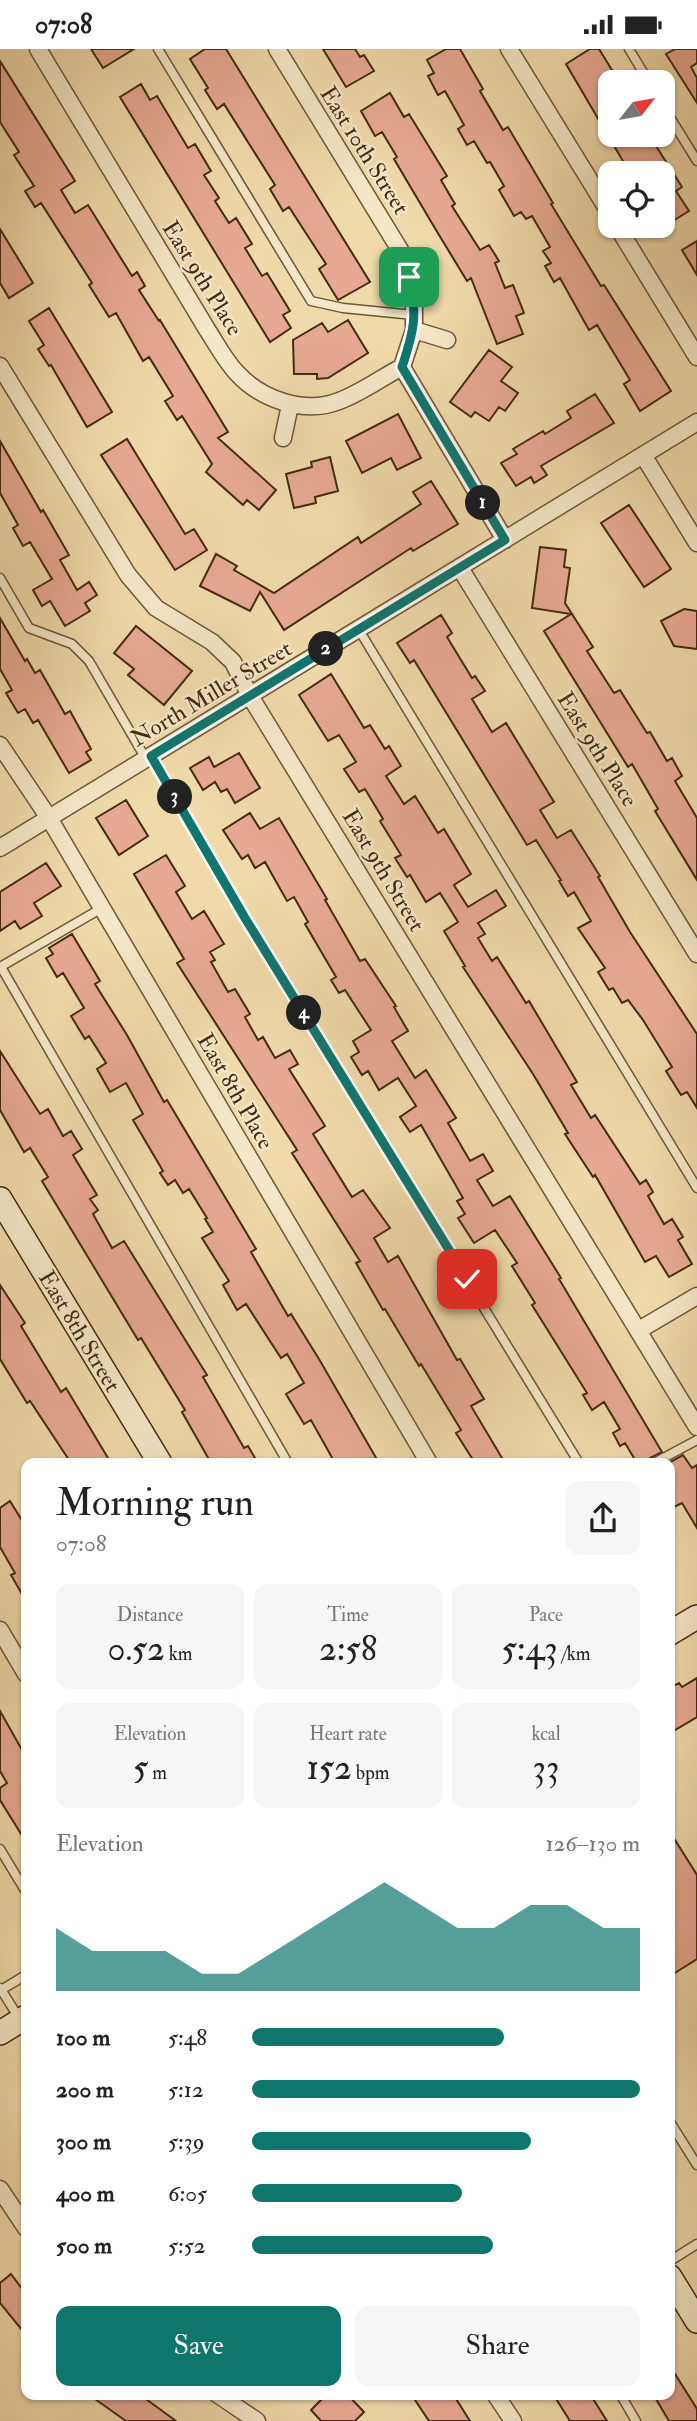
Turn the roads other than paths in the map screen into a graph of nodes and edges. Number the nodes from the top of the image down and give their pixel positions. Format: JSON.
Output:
{"nodes":[{"id":1,"x":38,"y":49,"type":"edge"},
{"id":2,"x":158,"y":49,"type":"edge"},
{"id":3,"x":276,"y":49,"type":"edge"},
{"id":4,"x":509,"y":49,"type":"edge"},
{"id":5,"x":629,"y":49,"type":"edge"},
{"id":6,"x":642,"y":70,"type":"edge"},
{"id":7,"x":676,"y":127,"type":"edge"},
{"id":8,"x":697,"y":161,"type":"edge"},
{"id":9,"x":598,"y":194,"type":"edge"},
{"id":10,"x":624,"y":238,"type":"edge"},
{"id":11,"x":414,"y":323,"type":"junction"},
{"id":12,"x":447,"y":340,"type":"dead end"},
{"id":13,"x":697,"y":357,"type":"edge"},
{"id":14,"x":0,"y":366,"type":"edge"},
{"id":15,"x":402,"y":367,"type":"junction"},
{"id":16,"x":290,"y":405,"type":"junction"},
{"id":17,"x":697,"y":422,"type":"edge"},
{"id":18,"x":283,"y":438,"type":"dead end"},
{"id":19,"x":643,"y":456,"type":"junction"},
{"id":20,"x":505,"y":540,"type":"junction"},
{"id":21,"x":697,"y":543,"type":"edge"},
{"id":22,"x":460,"y":568,"type":"junction"},
{"id":23,"x":0,"y":578,"type":"edge"},
{"id":24,"x":359,"y":630,"type":"junction"},
{"id":25,"x":250,"y":696,"type":"junction"},
{"id":26,"x":0,"y":745,"type":"edge"},
{"id":27,"x":148,"y":757,"type":"junction"},
{"id":28,"x":49,"y":818,"type":"junction"},
{"id":29,"x":0,"y":848,"type":"edge"},
{"id":30,"x":102,"y":908,"type":"junction"},
{"id":31,"x":697,"y":954,"type":"edge"},
{"id":32,"x":0,"y":967,"type":"edge"},
{"id":33,"x":697,"y":1188,"type":"edge"},
{"id":34,"x":0,"y":1199,"type":"edge"},
{"id":35,"x":697,"y":1296,"type":"edge"},
{"id":36,"x":639,"y":1330,"type":"junction"},
{"id":37,"x":697,"y":1427,"type":"edge"},
{"id":38,"x":697,"y":1440,"type":"edge"},
{"id":39,"x":157,"y":1458,"type":"edge"},
{"id":40,"x":285,"y":1458,"type":"edge"},
{"id":41,"x":426,"y":1458,"type":"edge"},
{"id":42,"x":576,"y":1458,"type":"edge"},
{"id":43,"x":663,"y":1458,"type":"edge"},
{"id":44,"x":697,"y":1617,"type":"edge"},
{"id":45,"x":0,"y":1630,"type":"edge"},
{"id":46,"x":675,"y":1630,"type":"edge"},
{"id":47,"x":21,"y":1666,"type":"edge"},
{"id":48,"x":0,"y":1849,"type":"edge"},
{"id":49,"x":21,"y":1884,"type":"edge"},
{"id":50,"x":21,"y":1978,"type":"edge"},
{"id":51,"x":1,"y":1989,"type":"edge"},
{"id":52,"x":21,"y":2016,"type":"edge"},
{"id":53,"x":21,"y":2020,"type":"edge"},
{"id":54,"x":0,"y":2033,"type":"edge"},
{"id":55,"x":675,"y":2129,"type":"edge"},
{"id":56,"x":696,"y":2159,"type":"edge"},
{"id":57,"x":0,"y":2189,"type":"edge"},
{"id":58,"x":21,"y":2220,"type":"edge"},
{"id":59,"x":697,"y":2244,"type":"edge"},
{"id":60,"x":675,"y":2258,"type":"edge"},
{"id":61,"x":675,"y":2285,"type":"edge"},
{"id":62,"x":697,"y":2321,"type":"edge"},
{"id":63,"x":226,"y":2400,"type":"edge"},
{"id":64,"x":499,"y":2400,"type":"edge"},
{"id":65,"x":624,"y":2400,"type":"edge"},
{"id":66,"x":257,"y":2421,"type":"edge"},
{"id":67,"x":513,"y":2421,"type":"edge"},
{"id":68,"x":636,"y":2421,"type":"edge"}],
"edges":[{"from":1,"to":16,"type":"street","name":"East 9th Place"},
{"from":2,"to":11,"type":"lane"},
{"from":3,"to":11,"type":"street","name":"East 10th Street"},
{"from":4,"to":9,"type":"street"},
{"from":5,"to":6,"type":"lane"},
{"from":7,"to":8,"type":"lane"},
{"from":10,"to":13,"type":"street"},
{"from":11,"to":12,"type":"street"},
{"from":11,"to":15,"type":"street","name":"East 10th Street"},
{"from":14,"to":25,"type":"street","name":"East 9th Street"},
{"from":15,"to":16,"type":"street","name":"East 9th Place"},
{"from":15,"to":20,"type":"street"},
{"from":16,"to":18,"type":"street"},
{"from":17,"to":19,"type":"street","name":"North Miller Street"},
{"from":19,"to":20,"type":"street","name":"North Miller Street"},
{"from":19,"to":21,"type":"street"},
{"from":20,"to":22,"type":"street","name":"North Miller Street"},
{"from":22,"to":24,"type":"street","name":"North Miller Street"},
{"from":22,"to":31,"type":"street","name":"East 9th Place"},
{"from":23,"to":27,"type":"lane"},
{"from":24,"to":25,"type":"street","name":"North Miller Street"},
{"from":24,"to":33,"type":"lane"},
{"from":25,"to":27,"type":"street","name":"North Miller Street"},
{"from":25,"to":36,"type":"street","name":"East 9th Street"},
{"from":26,"to":28,"type":"street","name":"East 8th Place"},
{"from":27,"to":28,"type":"street","name":"North Miller Street"},
{"from":27,"to":42,"type":"lane"},
{"from":28,"to":29,"type":"street","name":"North Miller Street"},
{"from":28,"to":30,"type":"street","name":"East 8th Place"},
{"from":30,"to":32,"type":"lane"},
{"from":30,"to":41,"type":"street","name":"East 8th Place"},
{"from":32,"to":40,"type":"lane"},
{"from":34,"to":39,"type":"street","name":"East 8th Street"},
{"from":35,"to":36,"type":"street"},
{"from":36,"to":37,"type":"street","name":"East 9th Street"},
{"from":38,"to":43,"type":"lane"},
{"from":44,"to":46,"type":"street"},
{"from":45,"to":47,"type":"street"},
{"from":48,"to":49,"type":"lane"},
{"from":50,"to":51,"type":"lane"},
{"from":51,"to":52,"type":"lane"},
{"from":53,"to":54,"type":"street"},
{"from":55,"to":56,"type":"lane"},
{"from":57,"to":58,"type":"street"},
{"from":59,"to":60,"type":"lane"},
{"from":61,"to":62,"type":"street"},
{"from":63,"to":66,"type":"street"},
{"from":64,"to":67,"type":"street"},
{"from":65,"to":68,"type":"lane"}]}
